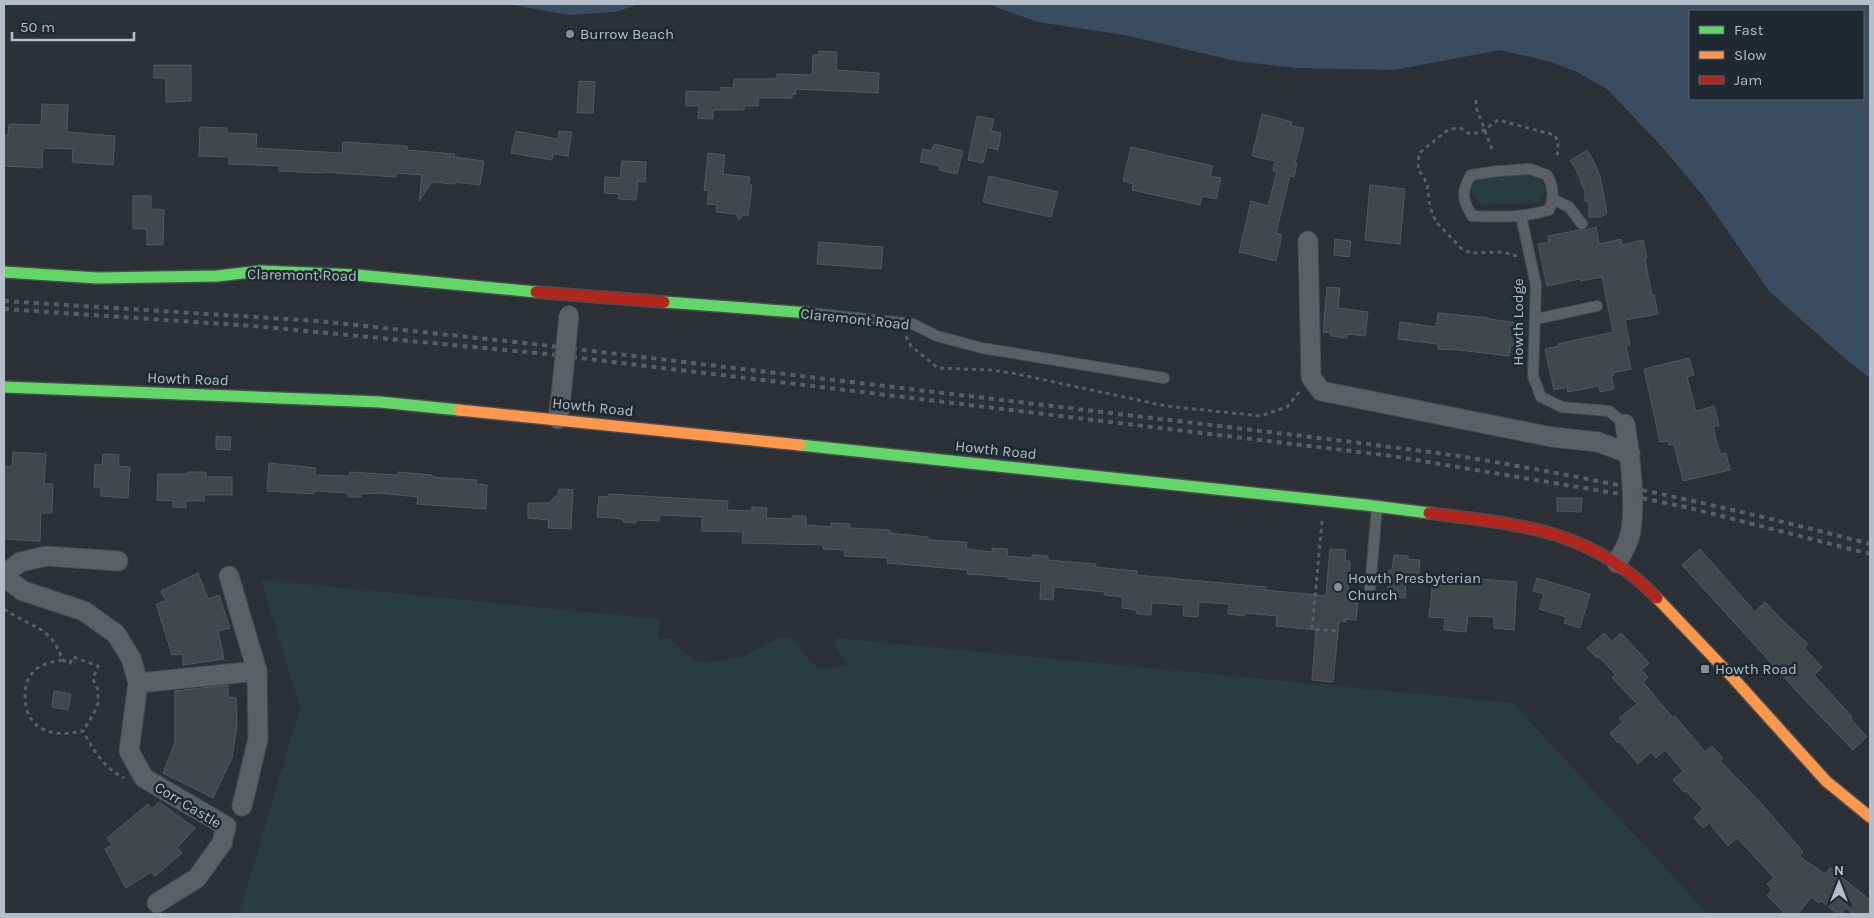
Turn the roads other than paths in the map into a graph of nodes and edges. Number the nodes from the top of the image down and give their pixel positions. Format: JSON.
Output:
{"nodes":[{"id":1,"x":1553,"y":199,"type":"junction"},
{"id":2,"x":1521,"y":216,"type":"junction"},
{"id":3,"x":1582,"y":224,"type":"dead end"},
{"id":4,"x":1308,"y":241,"type":"dead end"},
{"id":5,"x":4,"y":272,"type":"edge"},
{"id":6,"x":570,"y":295,"type":"junction"},
{"id":7,"x":1597,"y":306,"type":"dead end"},
{"id":8,"x":809,"y":313,"type":"joint"},
{"id":9,"x":1536,"y":319,"type":"junction"},
{"id":10,"x":1164,"y":378,"type":"dead end"},
{"id":11,"x":4,"y":387,"type":"edge"},
{"id":12,"x":558,"y":419,"type":"junction"},
{"id":13,"x":1625,"y":424,"type":"joint"},
{"id":14,"x":1630,"y":454,"type":"junction"},
{"id":15,"x":1378,"y":506,"type":"junction"},
{"id":16,"x":118,"y":561,"type":"dead end"},
{"id":17,"x":1617,"y":563,"type":"junction"},
{"id":18,"x":4,"y":576,"type":"edge"},
{"id":19,"x":229,"y":576,"type":"dead end"},
{"id":20,"x":1370,"y":588,"type":"dead end"},
{"id":21,"x":257,"y":672,"type":"junction"},
{"id":22,"x":138,"y":684,"type":"junction"},
{"id":23,"x":242,"y":806,"type":"dead end"},
{"id":24,"x":1870,"y":818,"type":"edge"},
{"id":25,"x":157,"y":904,"type":"dead end"}],
"edges":[{"from":1,"to":2,"type":"lane"},
{"from":1,"to":2,"type":"lane"},
{"from":1,"to":3,"type":"lane"},
{"from":2,"to":9,"type":"lane","name":"Howth Lodge"},
{"from":4,"to":14,"type":"street"},
{"from":5,"to":6,"type":"main road","name":"Claremont Road"},
{"from":6,"to":8,"type":"main road","name":"Claremont Road"},
{"from":6,"to":12,"type":"street","bridge":true},
{"from":7,"to":9,"type":"lane"},
{"from":8,"to":10,"type":"lane","name":"Claremont Road"},
{"from":9,"to":13,"type":"lane","name":"Howth Lodge"},
{"from":11,"to":12,"type":"main road","name":"Howth Road"},
{"from":12,"to":15,"type":"main road","name":"Howth Road"},
{"from":13,"to":14,"type":"street"},
{"from":14,"to":17,"type":"street"},
{"from":15,"to":17,"type":"main road","name":"Howth Road"},
{"from":15,"to":20,"type":"lane"},
{"from":16,"to":18,"type":"street","name":"Corr Castle"},
{"from":17,"to":24,"type":"main road","name":"Howth Road"},
{"from":18,"to":22,"type":"street","name":"Corr Castle"},
{"from":19,"to":21,"type":"street","name":"Corr Castle"},
{"from":21,"to":22,"type":"street"},
{"from":21,"to":23,"type":"street","name":"Corr Castle"},
{"from":22,"to":25,"type":"street","name":"Corr Castle"}]}
